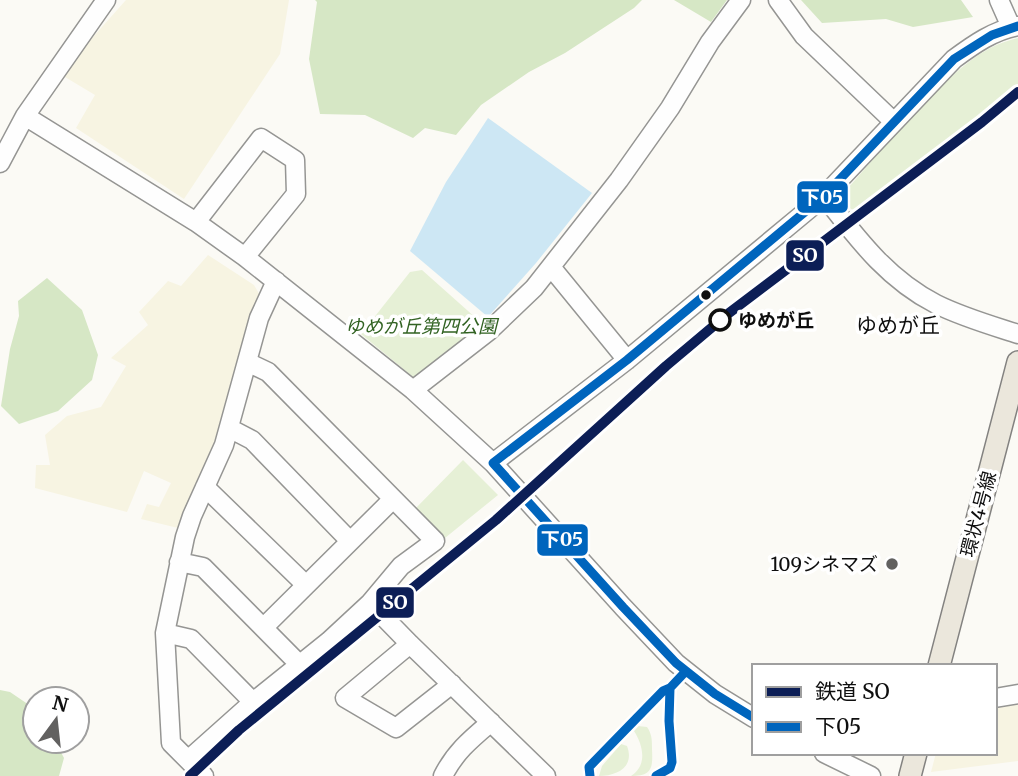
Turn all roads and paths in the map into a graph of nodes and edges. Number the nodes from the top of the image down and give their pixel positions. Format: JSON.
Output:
{"nodes":[{"id":1,"x":106,"y":0,"type":"edge"},
{"id":2,"x":741,"y":0,"type":"edge"},
{"id":3,"x":778,"y":0,"type":"edge"},
{"id":4,"x":999,"y":0,"type":"edge"},
{"id":5,"x":1015,"y":27,"type":"edge"},
{"id":6,"x":25,"y":116,"type":"junction"},
{"id":7,"x":894,"y":122,"type":"junction"},
{"id":8,"x":0,"y":163,"type":"edge"},
{"id":9,"x":824,"y":195,"type":"junction"},
{"id":10,"x":196,"y":222,"type":"junction"},
{"id":11,"x":245,"y":257,"type":"junction"},
{"id":12,"x":551,"y":267,"type":"junction"},
{"id":13,"x":276,"y":281,"type":"junction"},
{"id":14,"x":1018,"y":334,"type":"edge"},
{"id":15,"x":627,"y":360,"type":"junction"},
{"id":16,"x":247,"y":362,"type":"junction"},
{"id":17,"x":1018,"y":362,"type":"edge"},
{"id":18,"x":413,"y":390,"type":"junction"},
{"id":19,"x":229,"y":428,"type":"junction"},
{"id":20,"x":493,"y":463,"type":"junction"},
{"id":21,"x":205,"y":487,"type":"junction"},
{"id":22,"x":393,"y":499,"type":"junction"},
{"id":23,"x":350,"y":541,"type":"junction"},
{"id":24,"x":179,"y":562,"type":"junction"},
{"id":25,"x":306,"y":585,"type":"junction"},
{"id":26,"x":370,"y":603,"type":"junction"},
{"id":27,"x":264,"y":627,"type":"junction"},
{"id":28,"x":165,"y":633,"type":"junction"},
{"id":29,"x":410,"y":644,"type":"junction"},
{"id":30,"x":940,"y":664,"type":"edge"},
{"id":31,"x":300,"y":665,"type":"junction"},
{"id":32,"x":453,"y":684,"type":"junction"},
{"id":33,"x":1018,"y":694,"type":"edge"},
{"id":34,"x":997,"y":698,"type":"edge"},
{"id":35,"x":253,"y":702,"type":"junction"},
{"id":36,"x":752,"y":717,"type":"edge"},
{"id":37,"x":491,"y":722,"type":"junction"},
{"id":38,"x":828,"y":755,"type":"edge"},
{"id":39,"x":915,"y":755,"type":"edge"},
{"id":40,"x":188,"y":760,"type":"junction"},
{"id":41,"x":204,"y":776,"type":"edge"},
{"id":42,"x":443,"y":776,"type":"edge"},
{"id":43,"x":546,"y":776,"type":"edge"},
{"id":44,"x":871,"y":776,"type":"edge"},
{"id":45,"x":910,"y":776,"type":"edge"}],
"edges":[{"from":1,"to":6,"type":"street"},
{"from":2,"to":12,"type":"street"},
{"from":3,"to":7,"type":"street"},
{"from":4,"to":5,"type":"street"},
{"from":5,"to":7,"type":"street"},
{"from":6,"to":8,"type":"street"},
{"from":6,"to":10,"type":"street"},
{"from":7,"to":9,"type":"street"},
{"from":9,"to":14,"type":"street"},
{"from":9,"to":15,"type":"street"},
{"from":10,"to":11,"type":"street"},
{"from":10,"to":11,"type":"street"},
{"from":11,"to":13,"type":"street"},
{"from":12,"to":15,"type":"street"},
{"from":12,"to":18,"type":"street"},
{"from":13,"to":16,"type":"street"},
{"from":13,"to":18,"type":"street"},
{"from":15,"to":20,"type":"street"},
{"from":16,"to":19,"type":"street"},
{"from":16,"to":22,"type":"street"},
{"from":17,"to":30,"type":"main road","name":"環状4号線"},
{"from":18,"to":20,"type":"street"},
{"from":19,"to":21,"type":"street"},
{"from":19,"to":23,"type":"street"},
{"from":20,"to":36,"type":"street"},
{"from":21,"to":24,"type":"street"},
{"from":21,"to":25,"type":"street"},
{"from":22,"to":23,"type":"street"},
{"from":22,"to":26,"type":"street"},
{"from":23,"to":25,"type":"street"},
{"from":24,"to":27,"type":"street"},
{"from":24,"to":28,"type":"street"},
{"from":25,"to":27,"type":"street"},
{"from":26,"to":29,"type":"street"},
{"from":26,"to":31,"type":"street"},
{"from":27,"to":31,"type":"street"},
{"from":28,"to":35,"type":"street"},
{"from":28,"to":40,"type":"street"},
{"from":29,"to":32,"type":"street"},
{"from":29,"to":32,"type":"street"},
{"from":31,"to":35,"type":"street"},
{"from":32,"to":37,"type":"street"},
{"from":33,"to":34,"type":"street"},
{"from":35,"to":40,"type":"street"},
{"from":37,"to":42,"type":"street"},
{"from":37,"to":43,"type":"street"},
{"from":38,"to":44,"type":"street"},
{"from":39,"to":45,"type":"main road"},
{"from":40,"to":41,"type":"street"}]}
